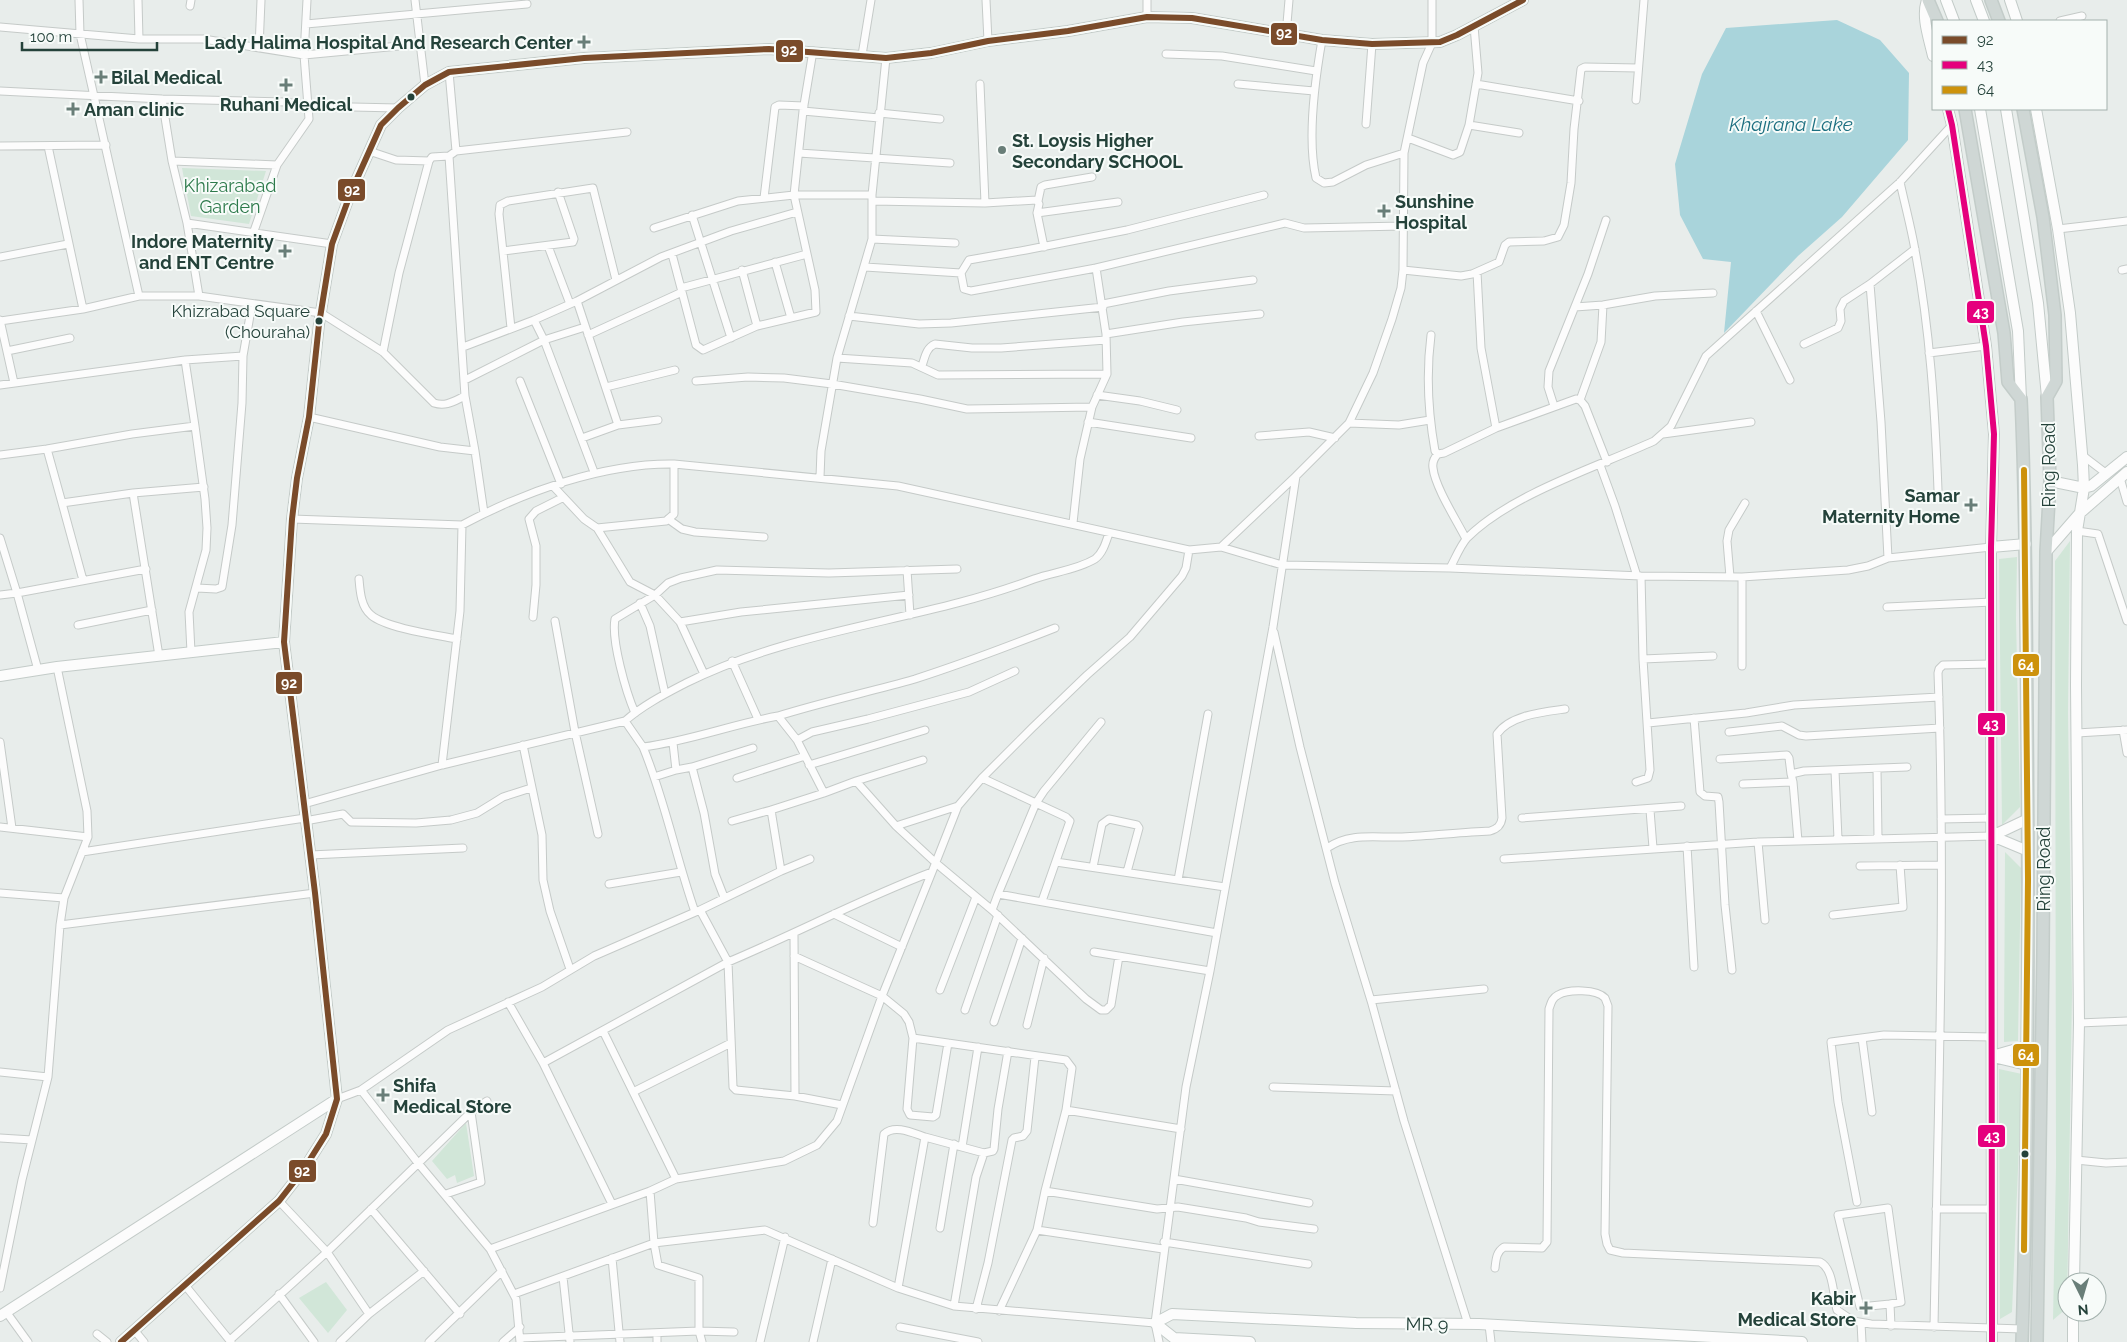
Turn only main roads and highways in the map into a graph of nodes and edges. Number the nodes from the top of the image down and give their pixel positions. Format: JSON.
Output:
{"nodes":[{"id":1,"x":1928,"y":0,"type":"edge"},
{"id":2,"x":1991,"y":0,"type":"edge"},
{"id":3,"x":1937,"y":20,"type":"edge"},
{"id":4,"x":1999,"y":20,"type":"edge"},
{"id":5,"x":1965,"y":110,"type":"edge"},
{"id":6,"x":2023,"y":110,"type":"edge"},
{"id":7,"x":2022,"y":1342,"type":"edge"},
{"id":8,"x":2037,"y":1342,"type":"edge"}],
"edges":[{"from":1,"to":3,"type":"main road"},
{"from":2,"to":4,"type":"main road"},
{"from":5,"to":7,"type":"main road","name":"Ring Road"},
{"from":6,"to":8,"type":"main road","name":"Ring Road"}]}
